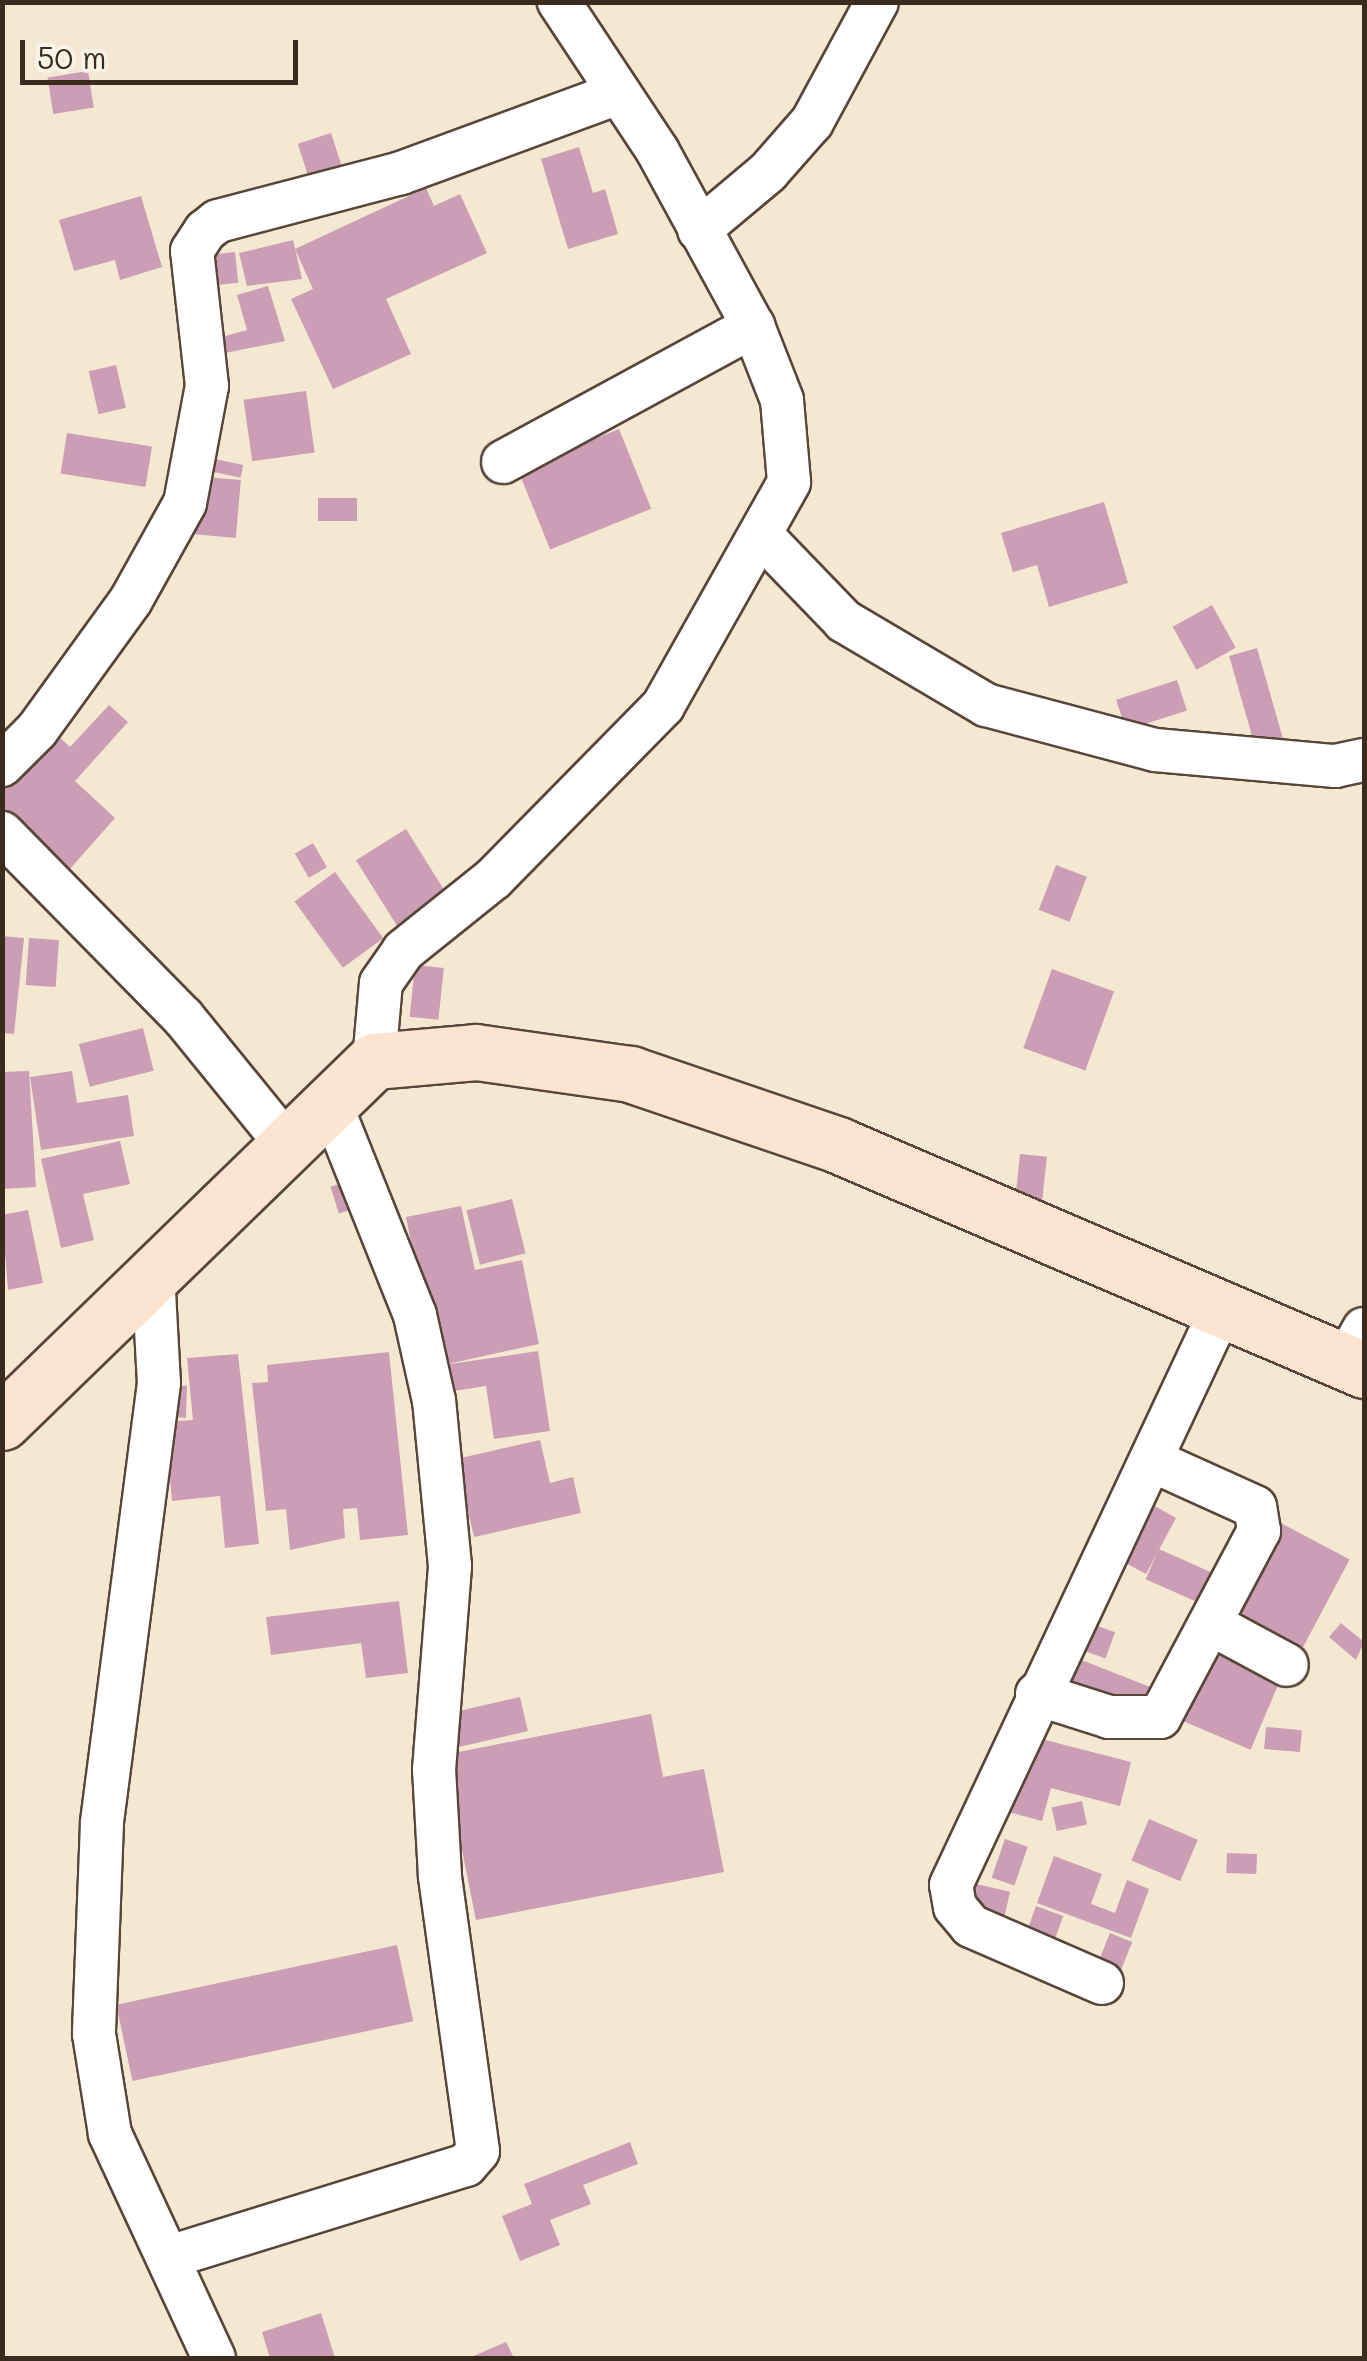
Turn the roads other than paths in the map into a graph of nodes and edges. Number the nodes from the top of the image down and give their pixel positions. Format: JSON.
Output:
{"nodes":[{"id":1,"x":559,"y":2,"type":"edge"},
{"id":2,"x":877,"y":2,"type":"edge"},
{"id":3,"x":619,"y":93,"type":"junction"},
{"id":4,"x":699,"y":230,"type":"junction"},
{"id":5,"x":753,"y":326,"type":"junction"},
{"id":6,"x":503,"y":462,"type":"dead end"},
{"id":7,"x":762,"y":536,"type":"junction"},
{"id":8,"x":1364,"y":760,"type":"edge"},
{"id":9,"x":2,"y":765,"type":"edge"},
{"id":10,"x":2,"y":833,"type":"edge"},
{"id":11,"x":374,"y":1061,"type":"junction"},
{"id":12,"x":330,"y":1104,"type":"junction"},
{"id":13,"x":286,"y":1145,"type":"junction"},
{"id":14,"x":153,"y":1273,"type":"junction"},
{"id":15,"x":1221,"y":1310,"type":"junction"},
{"id":16,"x":1358,"y":1354,"type":"edge"},
{"id":17,"x":2,"y":1422,"type":"edge"},
{"id":18,"x":1151,"y":1460,"type":"junction"},
{"id":19,"x":1211,"y":1624,"type":"junction"},
{"id":20,"x":1287,"y":1666,"type":"dead end"},
{"id":21,"x":1037,"y":1694,"type":"junction"},
{"id":22,"x":1102,"y":1983,"type":"dead end"},
{"id":23,"x":170,"y":2257,"type":"junction"},
{"id":24,"x":214,"y":2358,"type":"edge"}],
"edges":[{"from":1,"to":3,"type":"street"},
{"from":2,"to":4,"type":"street"},
{"from":3,"to":4,"type":"street"},
{"from":3,"to":9,"type":"street"},
{"from":4,"to":5,"type":"street"},
{"from":5,"to":6,"type":"street"},
{"from":5,"to":7,"type":"street"},
{"from":7,"to":8,"type":"street"},
{"from":7,"to":11,"type":"street"},
{"from":10,"to":13,"type":"street"},
{"from":11,"to":12,"type":"main road"},
{"from":11,"to":15,"type":"main road"},
{"from":12,"to":13,"type":"main road"},
{"from":12,"to":23,"type":"street"},
{"from":13,"to":14,"type":"main road"},
{"from":14,"to":17,"type":"main road"},
{"from":14,"to":23,"type":"street"},
{"from":15,"to":16,"type":"main road"},
{"from":15,"to":18,"type":"street"},
{"from":18,"to":19,"type":"street"},
{"from":18,"to":21,"type":"street"},
{"from":19,"to":20,"type":"street"},
{"from":19,"to":21,"type":"street"},
{"from":21,"to":22,"type":"street"},
{"from":23,"to":24,"type":"street"}]}
